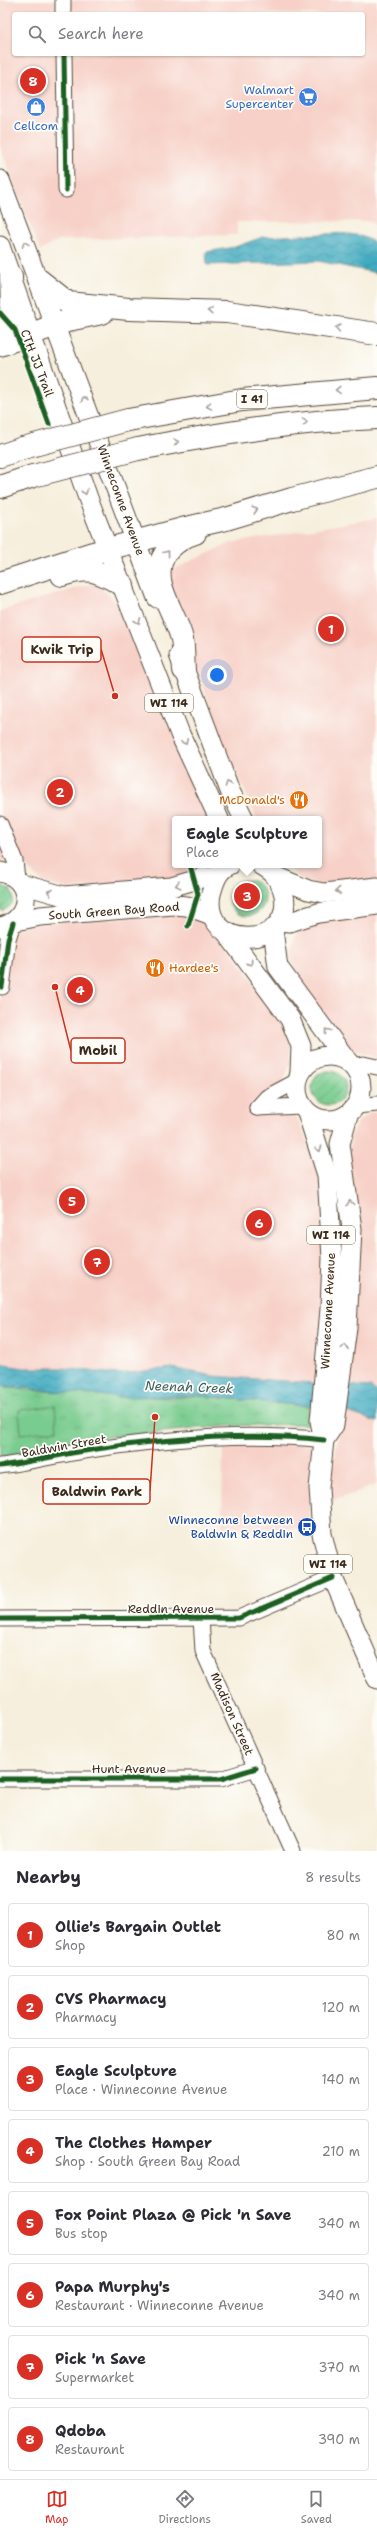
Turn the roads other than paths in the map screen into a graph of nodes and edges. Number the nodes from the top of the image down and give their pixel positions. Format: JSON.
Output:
{"nodes":[{"id":1,"x":63,"y":0,"type":"edge"},
{"id":2,"x":64,"y":12,"type":"edge"},
{"id":3,"x":64,"y":56,"type":"edge"},
{"id":4,"x":0,"y":180,"type":"edge"},
{"id":5,"x":66,"y":190,"type":"dead end"},
{"id":6,"x":0,"y":246,"type":"edge"},
{"id":7,"x":11,"y":277,"type":"junction"},
{"id":8,"x":39,"y":280,"type":"junction"},
{"id":9,"x":129,"y":309,"type":"junction"},
{"id":10,"x":57,"y":326,"type":"junction"},
{"id":11,"x":0,"y":332,"type":"edge"},
{"id":12,"x":377,"y":334,"type":"edge"},
{"id":13,"x":32,"y":336,"type":"junction"},
{"id":14,"x":0,"y":345,"type":"edge"},
{"id":15,"x":377,"y":388,"type":"edge"},
{"id":16,"x":377,"y":418,"type":"edge"},
{"id":17,"x":0,"y":456,"type":"edge"},
{"id":18,"x":377,"y":477,"type":"edge"},
{"id":19,"x":0,"y":487,"type":"edge"},
{"id":20,"x":226,"y":519,"type":"junction"},
{"id":21,"x":136,"y":541,"type":"junction"},
{"id":22,"x":108,"y":550,"type":"junction"},
{"id":23,"x":0,"y":583,"type":"edge"},
{"id":24,"x":123,"y":585,"type":"junction"},
{"id":25,"x":0,"y":594,"type":"edge"},
{"id":26,"x":184,"y":670,"type":"junction"},
{"id":27,"x":218,"y":816,"type":"edge"},
{"id":28,"x":242,"y":816,"type":"edge"},
{"id":29,"x":0,"y":824,"type":"edge"},
{"id":30,"x":224,"y":868,"type":"edge"},
{"id":31,"x":269,"y":869,"type":"edge"},
{"id":32,"x":13,"y":878,"type":"edge"},
{"id":33,"x":377,"y":887,"type":"edge"},
{"id":34,"x":377,"y":905,"type":"edge"},
{"id":35,"x":212,"y":915,"type":"junction"},
{"id":36,"x":10,"y":924,"type":"edge"},
{"id":37,"x":276,"y":926,"type":"junction"},
{"id":38,"x":226,"y":932,"type":"junction"},
{"id":39,"x":0,"y":980,"type":"edge"},
{"id":40,"x":351,"y":1064,"type":"junction"},
{"id":41,"x":377,"y":1067,"type":"edge"},
{"id":42,"x":299,"y":1077,"type":"junction"},
{"id":43,"x":366,"y":1106,"type":"edge"},
{"id":44,"x":304,"y":1109,"type":"junction"},
{"id":45,"x":332,"y":1384,"type":"junction"},
{"id":46,"x":324,"y":1440,"type":"junction"},
{"id":47,"x":0,"y":1466,"type":"edge"},
{"id":48,"x":333,"y":1578,"type":"junction"},
{"id":49,"x":201,"y":1618,"type":"junction"},
{"id":50,"x":0,"y":1619,"type":"edge"},
{"id":51,"x":377,"y":1679,"type":"edge"},
{"id":52,"x":256,"y":1768,"type":"junction"},
{"id":53,"x":0,"y":1780,"type":"edge"},
{"id":54,"x":293,"y":1851,"type":"edge"}],
"edges":[{"from":1,"to":2,"type":"street"},
{"from":3,"to":5,"type":"street"},
{"from":8,"to":4,"type":"main road","name":"Winneconne Avenue","one_way":true},
{"from":6,"to":7,"type":"main road"},
{"from":7,"to":11,"type":"highway"},
{"from":7,"to":13,"type":"main road"},
{"from":8,"to":9,"type":"highway"},
{"from":8,"to":10,"type":"main road","name":"Winneconne Avenue"},
{"from":9,"to":10,"type":"highway"},
{"from":12,"to":9,"type":"highway","one_way":true},
{"from":10,"to":13,"type":"highway"},
{"from":21,"to":10,"type":"main road","name":"Winneconne Avenue","number":"WI 114","one_way":true},
{"from":13,"to":14,"type":"highway"},
{"from":13,"to":22,"type":"main road","number":"WI 114","one_way":true},
{"from":15,"to":17,"type":"highway","number":"I 41","one_way":true,"bridge":true},
{"from":19,"to":16,"type":"highway","one_way":true,"bridge":true},
{"from":20,"to":18,"type":"highway","one_way":true},
{"from":20,"to":21,"type":"highway"},
{"from":26,"to":20,"type":"highway","one_way":true},
{"from":21,"to":22,"type":"highway"},
{"from":21,"to":26,"type":"main road","name":"Winneconne Avenue","number":"WI 114"},
{"from":22,"to":23,"type":"highway"},
{"from":22,"to":24,"type":"main road","number":"WI 114"},
{"from":24,"to":25,"type":"highway"},
{"from":24,"to":27,"type":"main road","number":"WI 114","one_way":true},
{"from":28,"to":26,"type":"main road","name":"Winneconne Avenue","number":"WI 114","one_way":true},
{"from":29,"to":32,"type":"street"},
{"from":30,"to":32,"type":"main road","name":"South Green Bay Road","one_way":true},
{"from":30,"to":35,"type":"main road"},
{"from":33,"to":31,"type":"main road","one_way":true},
{"from":31,"to":37,"type":"main road"},
{"from":32,"to":36,"type":"main road"},
{"from":34,"to":37,"type":"main road"},
{"from":35,"to":36,"type":"main road","name":"South Green Bay Road"},
{"from":35,"to":38,"type":"main road"},
{"from":36,"to":39,"type":"street"},
{"from":37,"to":38,"type":"main road"},
{"from":40,"to":37,"type":"main road","one_way":true},
{"from":38,"to":42,"type":"main road","one_way":true},
{"from":40,"to":41,"type":"street"},
{"from":40,"to":42,"type":"main road"},
{"from":40,"to":43,"type":"main road"},
{"from":42,"to":44,"type":"main road"},
{"from":42,"to":44,"type":"street"},
{"from":43,"to":44,"type":"main road"},
{"from":45,"to":43,"type":"main road","name":"Winneconne Avenue","number":"WI 114","one_way":true},
{"from":44,"to":45,"type":"main road","name":"Winneconne Avenue","number":"WI 114","one_way":true},
{"from":45,"to":46,"type":"main road","name":"Winneconne Avenue","number":"WI 114"},
{"from":46,"to":47,"type":"street","name":"Baldwin Street"},
{"from":46,"to":48,"type":"main road","name":"Winneconne Avenue","number":"WI 114"},
{"from":48,"to":49,"type":"street","name":"Reddin Avenue"},
{"from":48,"to":51,"type":"main road","name":"Winneconne Avenue","number":"WI 114"},
{"from":49,"to":50,"type":"street","name":"Reddin Avenue"},
{"from":49,"to":52,"type":"street","name":"Madison Street"},
{"from":52,"to":53,"type":"street","name":"Hunt Avenue"},
{"from":52,"to":54,"type":"street","name":"Madison Street"}]}
